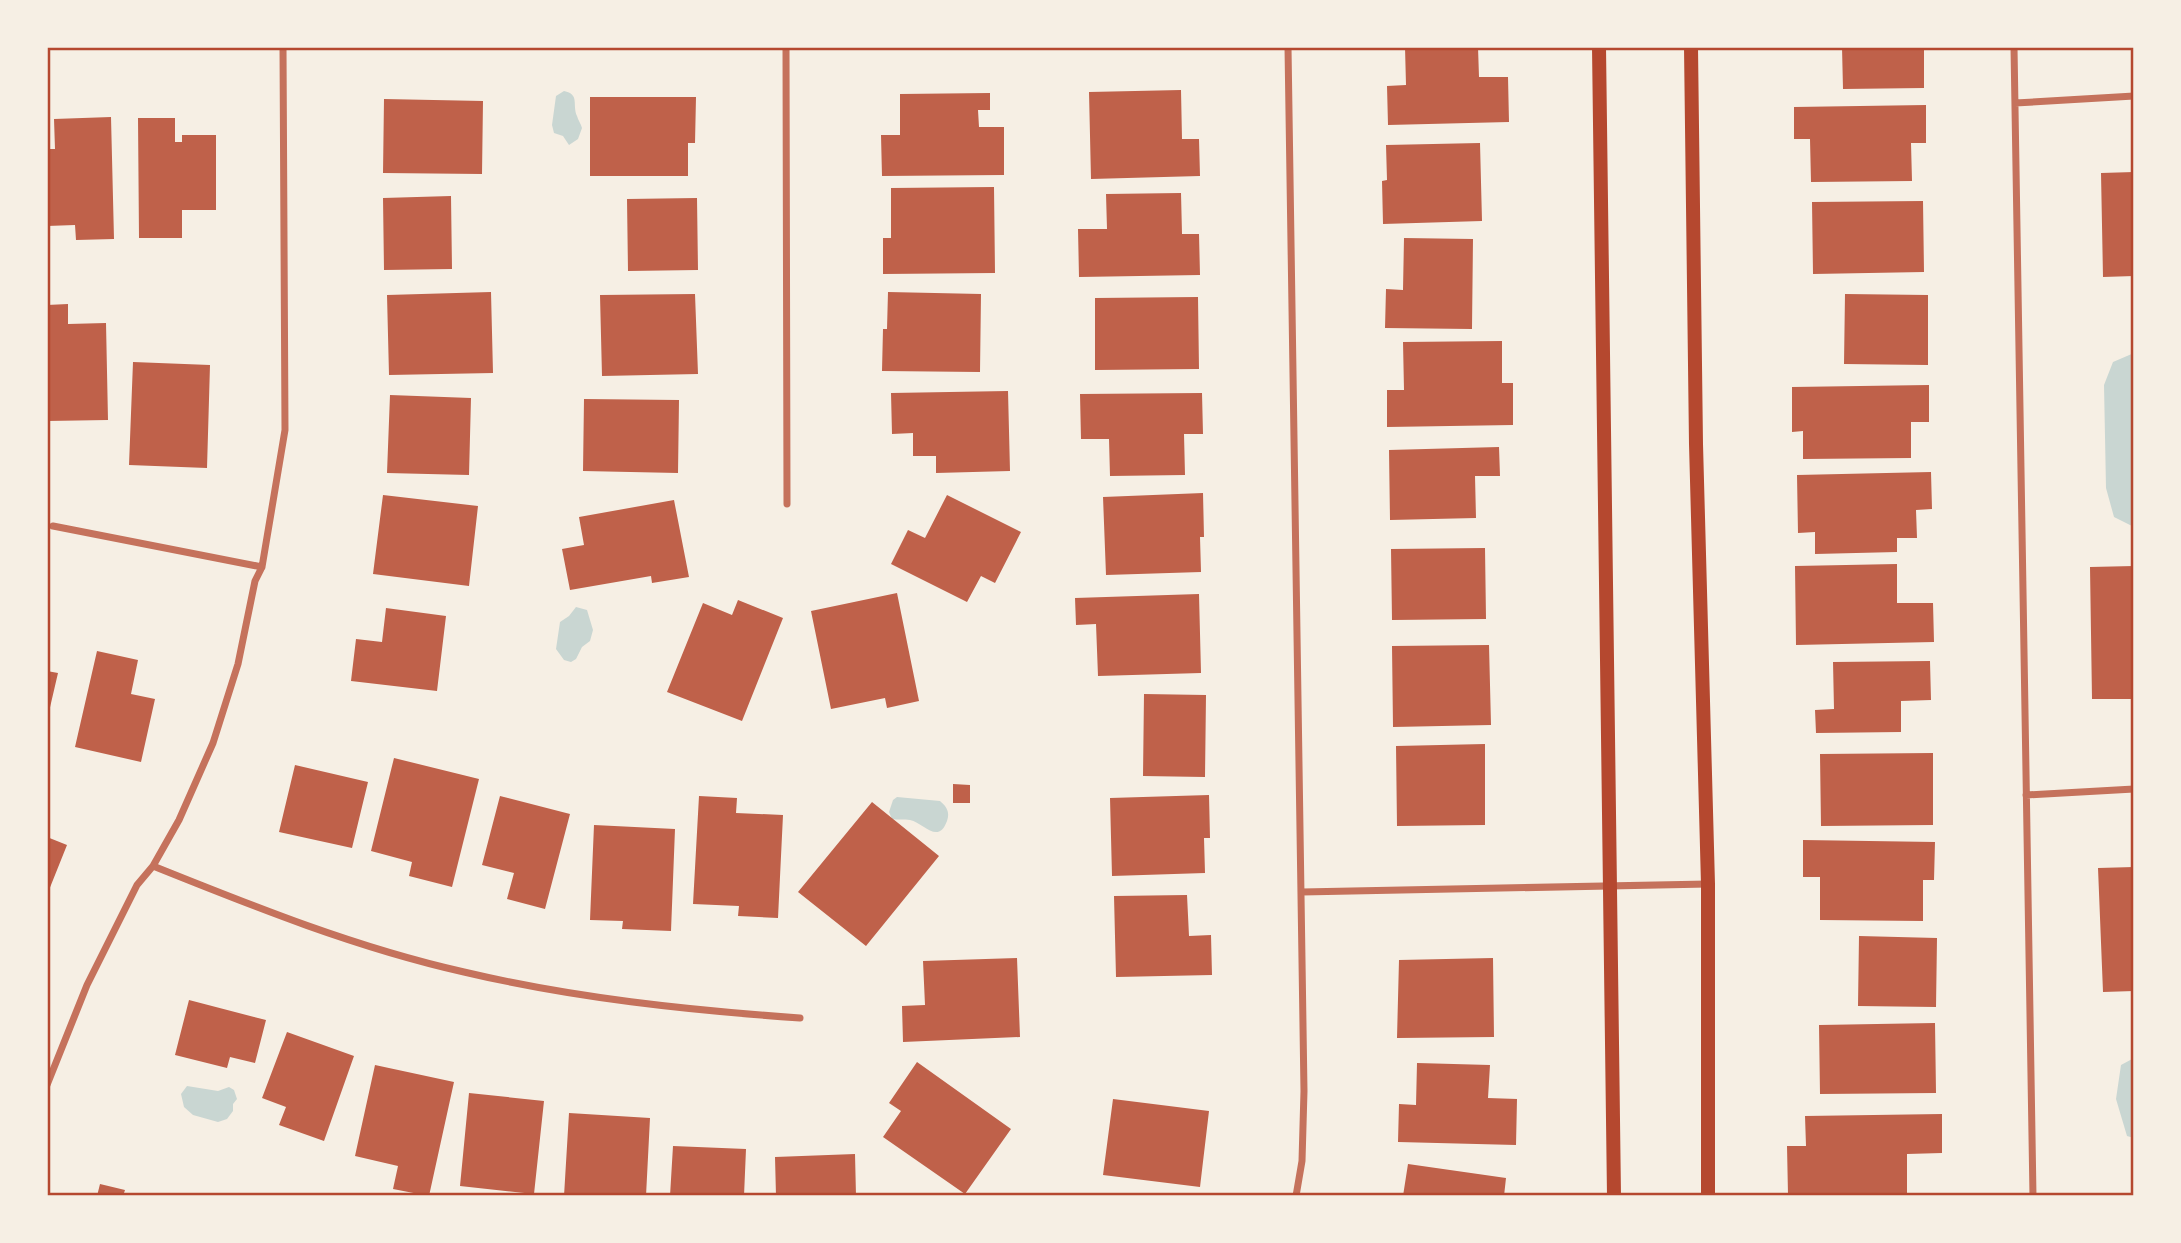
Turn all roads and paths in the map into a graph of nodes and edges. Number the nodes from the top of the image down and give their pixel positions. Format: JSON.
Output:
{"nodes":[{"id":1,"x":283,"y":47,"type":"edge"},
{"id":2,"x":786,"y":47,"type":"edge"},
{"id":3,"x":1288,"y":47,"type":"edge"},
{"id":4,"x":1599,"y":47,"type":"edge"},
{"id":5,"x":1691,"y":47,"type":"edge"},
{"id":6,"x":2014,"y":47,"type":"edge"},
{"id":7,"x":2134,"y":96,"type":"edge"},
{"id":8,"x":2015,"y":103,"type":"junction"},
{"id":9,"x":787,"y":504,"type":"dead end"},
{"id":10,"x":53,"y":526,"type":"dead end"},
{"id":11,"x":262,"y":567,"type":"junction"},
{"id":12,"x":2134,"y":789,"type":"edge"},
{"id":13,"x":2026,"y":795,"type":"junction"},
{"id":14,"x":153,"y":866,"type":"junction"},
{"id":15,"x":1708,"y":884,"type":"junction"},
{"id":16,"x":1610,"y":886,"type":"junction"},
{"id":17,"x":1302,"y":892,"type":"junction"},
{"id":18,"x":800,"y":1018,"type":"dead end"},
{"id":19,"x":47,"y":1085,"type":"edge"},
{"id":20,"x":1296,"y":1196,"type":"edge"},
{"id":21,"x":1614,"y":1196,"type":"edge"},
{"id":22,"x":1708,"y":1196,"type":"edge"},
{"id":23,"x":2033,"y":1196,"type":"edge"}],
"edges":[{"from":1,"to":11,"type":"street"},
{"from":2,"to":9,"type":"street"},
{"from":3,"to":17,"type":"street"},
{"from":4,"to":16,"type":"main road"},
{"from":5,"to":15,"type":"main road"},
{"from":6,"to":8,"type":"street"},
{"from":7,"to":8,"type":"street"},
{"from":8,"to":13,"type":"street"},
{"from":10,"to":11,"type":"street"},
{"from":11,"to":14,"type":"street"},
{"from":12,"to":13,"type":"street"},
{"from":13,"to":23,"type":"street"},
{"from":14,"to":18,"type":"street"},
{"from":14,"to":19,"type":"street"},
{"from":15,"to":16,"type":"street"},
{"from":15,"to":22,"type":"main road"},
{"from":16,"to":17,"type":"street"},
{"from":16,"to":21,"type":"main road"},
{"from":17,"to":20,"type":"street"}]}
